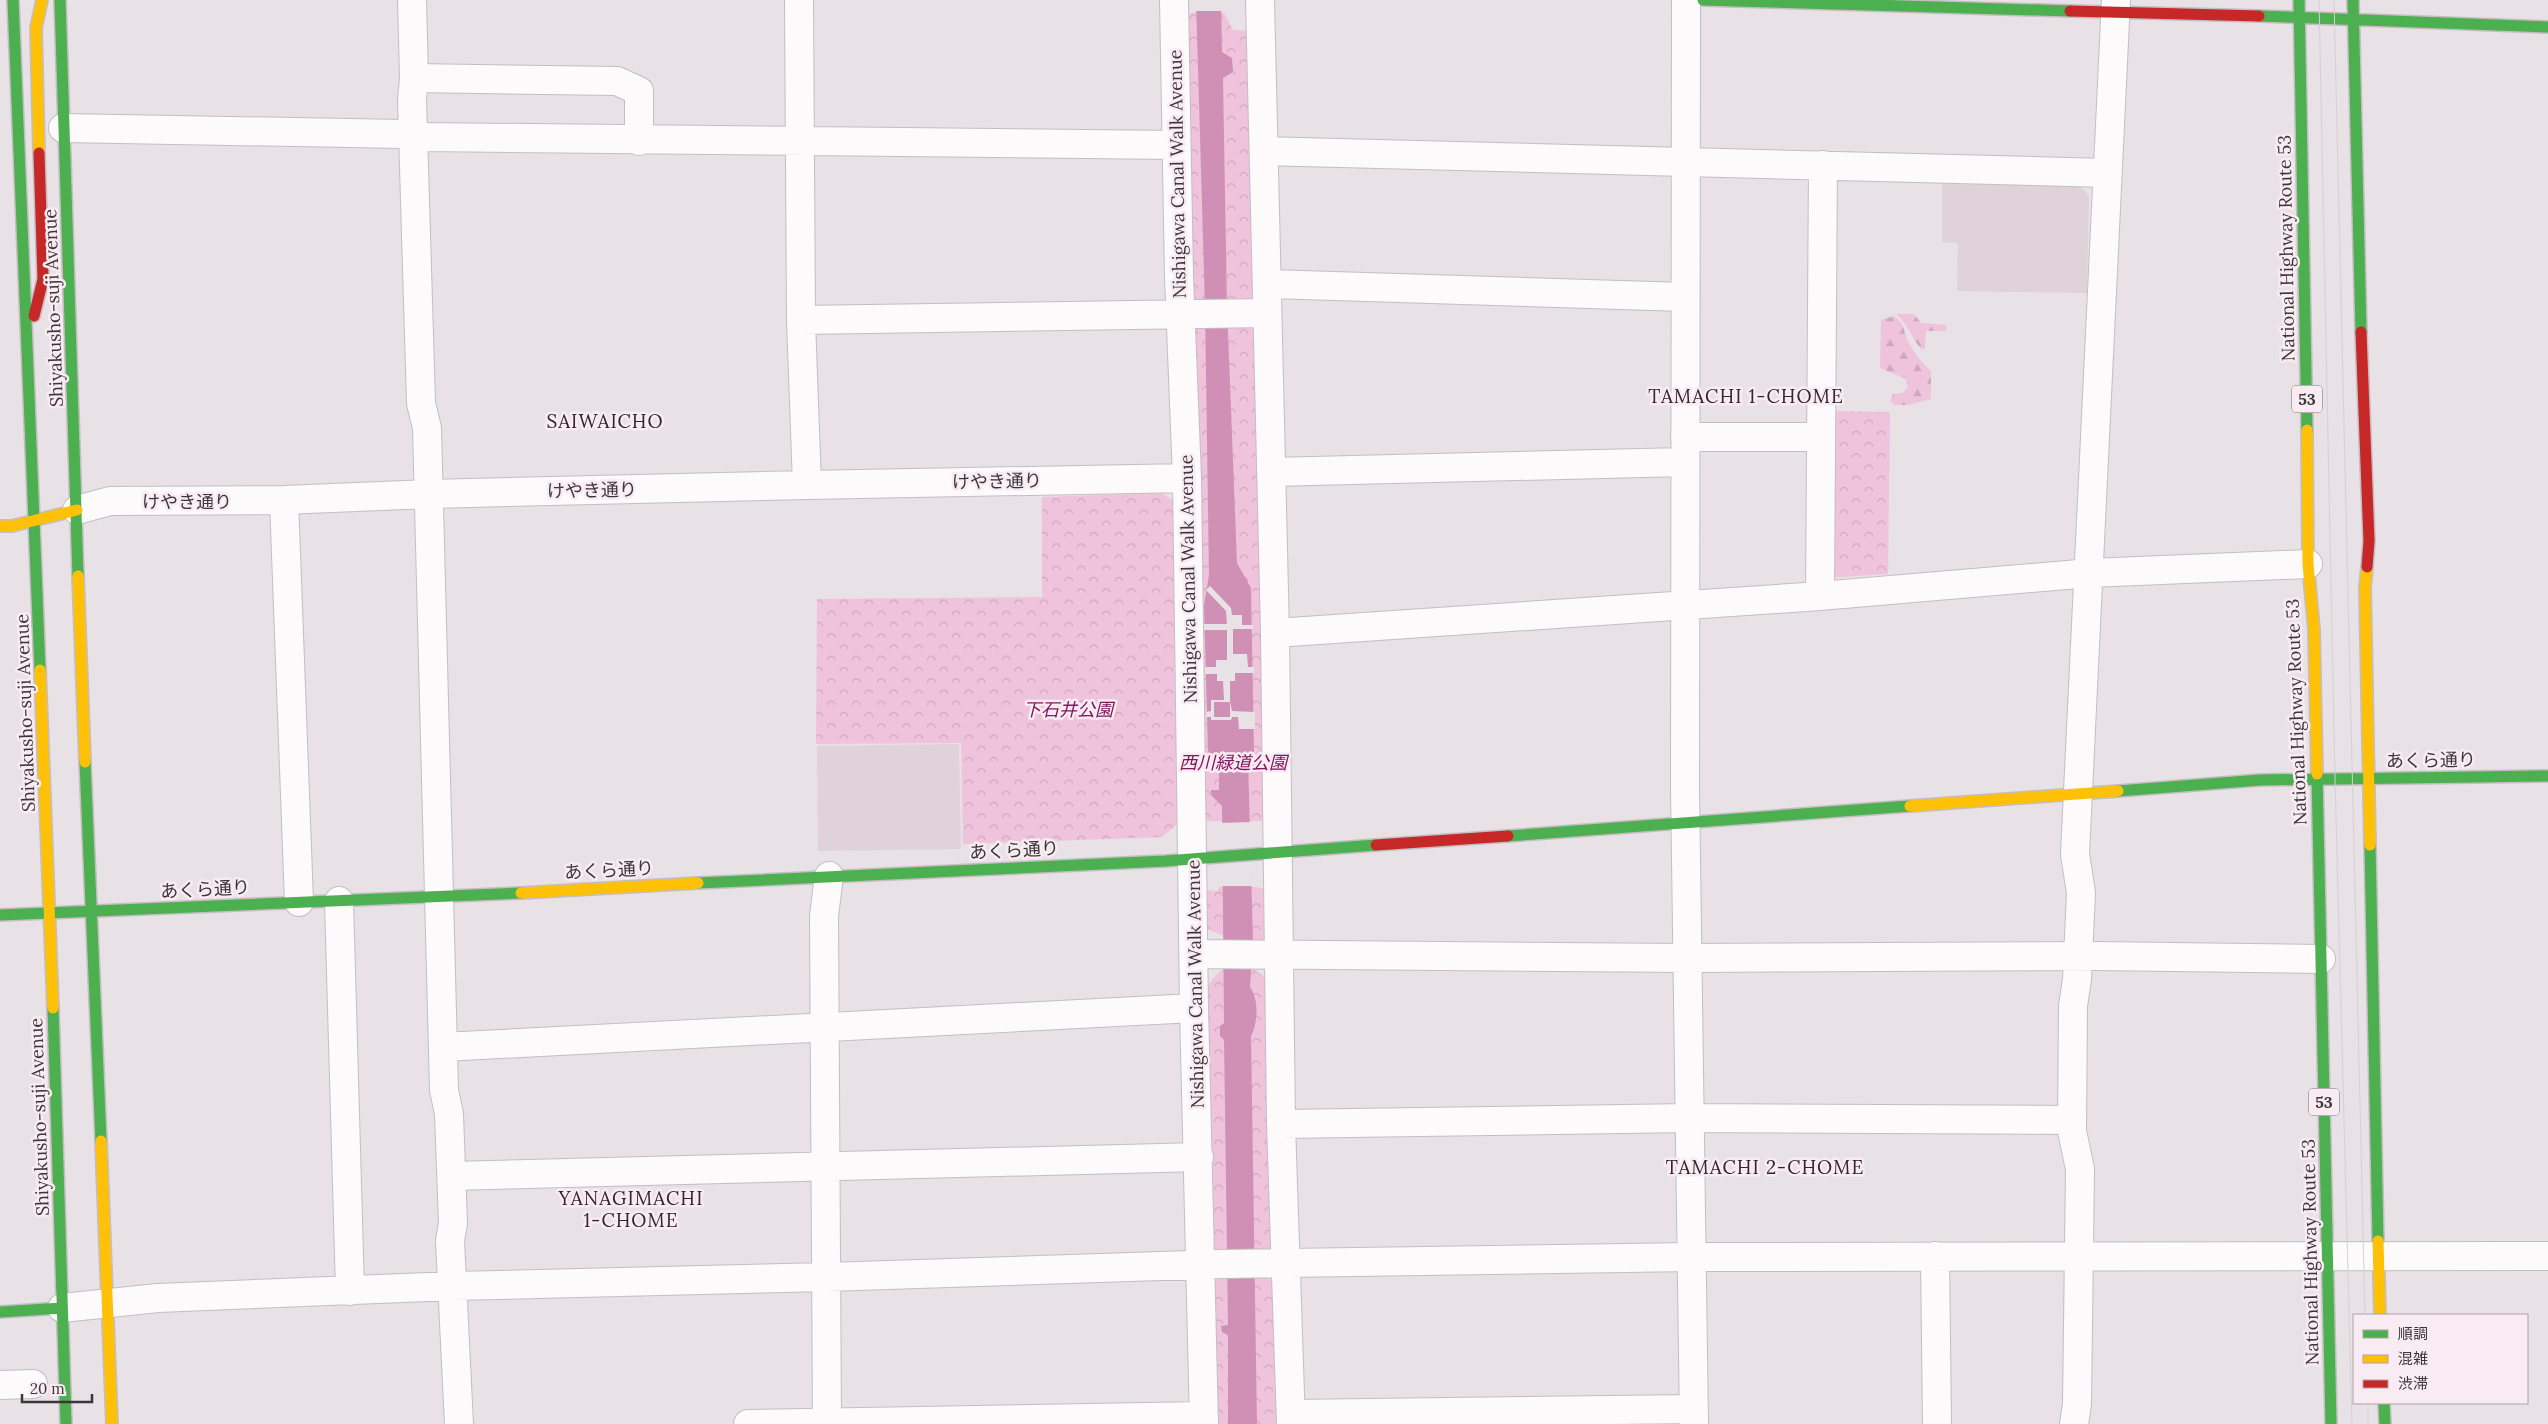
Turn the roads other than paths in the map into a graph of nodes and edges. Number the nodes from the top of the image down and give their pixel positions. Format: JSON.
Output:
{"nodes":[{"id":1,"x":6,"y":0,"type":"edge"},
{"id":2,"x":13,"y":0,"type":"edge"},
{"id":3,"x":42,"y":0,"type":"edge"},
{"id":4,"x":60,"y":0,"type":"edge"},
{"id":5,"x":412,"y":0,"type":"edge"},
{"id":6,"x":800,"y":0,"type":"edge"},
{"id":7,"x":1174,"y":0,"type":"edge"},
{"id":8,"x":1260,"y":0,"type":"edge"},
{"id":9,"x":1686,"y":0,"type":"edge"},
{"id":10,"x":1703,"y":0,"type":"edge"},
{"id":11,"x":2299,"y":0,"type":"edge"},
{"id":12,"x":2353,"y":0,"type":"edge"},
{"id":13,"x":2115,"y":7,"type":"edge"},
{"id":14,"x":14,"y":15,"type":"junction"},
{"id":15,"x":2300,"y":18,"type":"junction"},
{"id":16,"x":2354,"y":19,"type":"junction"},
{"id":17,"x":2548,"y":27,"type":"edge"},
{"id":18,"x":414,"y":78,"type":"junction"},
{"id":19,"x":63,"y":128,"type":"junction"},
{"id":20,"x":414,"y":136,"type":"junction"},
{"id":21,"x":639,"y":141,"type":"junction"},
{"id":22,"x":800,"y":142,"type":"junction"},
{"id":23,"x":1176,"y":145,"type":"junction"},
{"id":24,"x":1264,"y":151,"type":"junction"},
{"id":25,"x":1686,"y":161,"type":"junction"},
{"id":26,"x":1823,"y":165,"type":"junction"},
{"id":27,"x":2107,"y":173,"type":"junction"},
{"id":28,"x":1267,"y":284,"type":"junction"},
{"id":29,"x":1686,"y":297,"type":"junction"},
{"id":30,"x":1267,"y":313,"type":"junction"},
{"id":31,"x":1205,"y":315,"type":"junction"},
{"id":32,"x":801,"y":320,"type":"junction"},
{"id":33,"x":26,"y":349,"type":"junction"},
{"id":34,"x":1820,"y":437,"type":"junction"},
{"id":35,"x":1685,"y":450,"type":"junction"},
{"id":36,"x":1271,"y":472,"type":"junction"},
{"id":37,"x":1187,"y":478,"type":"junction"},
{"id":38,"x":807,"y":484,"type":"junction"},
{"id":39,"x":428,"y":494,"type":"junction"},
{"id":40,"x":284,"y":500,"type":"junction"},
{"id":41,"x":77,"y":510,"type":"junction"},
{"id":42,"x":34,"y":520,"type":"junction"},
{"id":43,"x":0,"y":526,"type":"edge"},
{"id":44,"x":2308,"y":564,"type":"junction"},
{"id":45,"x":2090,"y":573,"type":"junction"},
{"id":46,"x":1820,"y":596,"type":"junction"},
{"id":47,"x":1686,"y":605,"type":"junction"},
{"id":48,"x":1275,"y":633,"type":"junction"},
{"id":49,"x":2548,"y":776,"type":"edge"},
{"id":50,"x":2370,"y":778,"type":"junction"},
{"id":51,"x":2315,"y":779,"type":"junction"},
{"id":52,"x":2077,"y":795,"type":"junction"},
{"id":53,"x":1686,"y":824,"type":"junction"},
{"id":54,"x":1265,"y":853,"type":"junction"},
{"id":55,"x":1192,"y":859,"type":"junction"},
{"id":56,"x":829,"y":876,"type":"junction"},
{"id":57,"x":439,"y":897,"type":"junction"},
{"id":58,"x":339,"y":901,"type":"junction"},
{"id":59,"x":299,"y":902,"type":"junction"},
{"id":60,"x":91,"y":912,"type":"junction"},
{"id":61,"x":50,"y":913,"type":"junction"},
{"id":62,"x":0,"y":915,"type":"edge"},
{"id":63,"x":1194,"y":954,"type":"junction"},
{"id":64,"x":1267,"y":954,"type":"junction"},
{"id":65,"x":2078,"y":956,"type":"junction"},
{"id":66,"x":1688,"y":958,"type":"junction"},
{"id":67,"x":2321,"y":959,"type":"junction"},
{"id":68,"x":1194,"y":1008,"type":"junction"},
{"id":69,"x":825,"y":1026,"type":"junction"},
{"id":70,"x":443,"y":1047,"type":"junction"},
{"id":71,"x":1690,"y":1118,"type":"junction"},
{"id":72,"x":2072,"y":1120,"type":"junction"},
{"id":73,"x":1282,"y":1124,"type":"junction"},
{"id":74,"x":1199,"y":1157,"type":"junction"},
{"id":75,"x":825,"y":1166,"type":"junction"},
{"id":76,"x":452,"y":1176,"type":"junction"},
{"id":77,"x":2328,"y":1255,"type":"junction"},
{"id":78,"x":1935,"y":1256,"type":"junction"},
{"id":79,"x":2078,"y":1256,"type":"junction"},
{"id":80,"x":2377,"y":1256,"type":"junction"},
{"id":81,"x":2548,"y":1256,"type":"edge"},
{"id":82,"x":1692,"y":1257,"type":"junction"},
{"id":83,"x":1272,"y":1263,"type":"junction"},
{"id":84,"x":1212,"y":1264,"type":"junction"},
{"id":85,"x":827,"y":1277,"type":"junction"},
{"id":86,"x":453,"y":1286,"type":"junction"},
{"id":87,"x":350,"y":1291,"type":"junction"},
{"id":88,"x":106,"y":1303,"type":"junction"},
{"id":89,"x":62,"y":1308,"type":"junction"},
{"id":90,"x":0,"y":1312,"type":"edge"},
{"id":91,"x":2380,"y":1314,"type":"edge"},
{"id":92,"x":33,"y":1384,"type":"dead end"},
{"id":93,"x":0,"y":1385,"type":"edge"},
{"id":94,"x":2384,"y":1404,"type":"edge"},
{"id":95,"x":1694,"y":1417,"type":"edge"},
{"id":96,"x":1291,"y":1419,"type":"edge"},
{"id":97,"x":1204,"y":1420,"type":"edge"},
{"id":98,"x":827,"y":1423,"type":"edge"},
{"id":99,"x":66,"y":1424,"type":"edge"},
{"id":100,"x":112,"y":1424,"type":"edge"},
{"id":101,"x":459,"y":1424,"type":"edge"},
{"id":102,"x":748,"y":1424,"type":"edge"},
{"id":103,"x":1937,"y":1424,"type":"edge"},
{"id":104,"x":2074,"y":1424,"type":"edge"},
{"id":105,"x":2332,"y":1424,"type":"edge"},
{"id":106,"x":2385,"y":1424,"type":"edge"}],
"edges":[{"from":1,"to":14,"type":"main road"},
{"from":2,"to":14,"type":"main road","name":"Shiyakusho-suji Avenue"},
{"from":3,"to":33,"type":"main road"},
{"from":4,"to":19,"type":"main road","name":"Shiyakusho-suji Avenue"},
{"from":5,"to":18,"type":"street"},
{"from":6,"to":22,"type":"street"},
{"from":7,"to":23,"type":"street","name":"Nishigawa Canal Walk Avenue"},
{"from":8,"to":24,"type":"street"},
{"from":9,"to":25,"type":"street"},
{"from":10,"to":13,"type":"main road"},
{"from":11,"to":15,"type":"main road","name":"National Highway Route 53","number":"53"},
{"from":12,"to":16,"type":"main road"},
{"from":13,"to":15,"type":"main road"},
{"from":13,"to":27,"type":"street"},
{"from":14,"to":33,"type":"main road","name":"Shiyakusho-suji Avenue"},
{"from":15,"to":16,"type":"main road"},
{"from":15,"to":44,"type":"main road","name":"National Highway Route 53","number":"53"},
{"from":16,"to":17,"type":"main road"},
{"from":16,"to":50,"type":"main road"},
{"from":18,"to":20,"type":"street"},
{"from":18,"to":21,"type":"street"},
{"from":19,"to":20,"type":"street"},
{"from":19,"to":41,"type":"main road","name":"Shiyakusho-suji Avenue"},
{"from":20,"to":21,"type":"street"},
{"from":20,"to":39,"type":"street"},
{"from":21,"to":22,"type":"street"},
{"from":22,"to":23,"type":"street"},
{"from":22,"to":32,"type":"street"},
{"from":23,"to":31,"type":"street","name":"Nishigawa Canal Walk Avenue"},
{"from":24,"to":25,"type":"street"},
{"from":24,"to":28,"type":"street"},
{"from":25,"to":26,"type":"street"},
{"from":25,"to":29,"type":"street"},
{"from":26,"to":27,"type":"street"},
{"from":26,"to":34,"type":"street"},
{"from":27,"to":45,"type":"street"},
{"from":28,"to":29,"type":"street"},
{"from":28,"to":30,"type":"street"},
{"from":29,"to":35,"type":"street"},
{"from":30,"to":31,"type":"street"},
{"from":30,"to":36,"type":"street"},
{"from":31,"to":32,"type":"street"},
{"from":31,"to":37,"type":"street","name":"Nishigawa Canal Walk Avenue"},
{"from":32,"to":38,"type":"street"},
{"from":33,"to":42,"type":"main road","name":"Shiyakusho-suji Avenue"},
{"from":34,"to":35,"type":"street"},
{"from":34,"to":46,"type":"street"},
{"from":35,"to":36,"type":"street"},
{"from":35,"to":47,"type":"street"},
{"from":36,"to":48,"type":"street"},
{"from":37,"to":38,"type":"street","name":"けやき通り"},
{"from":37,"to":55,"type":"street","name":"Nishigawa Canal Walk Avenue"},
{"from":38,"to":39,"type":"street","name":"けやき通り"},
{"from":39,"to":40,"type":"street","name":"けやき通り"},
{"from":39,"to":57,"type":"street"},
{"from":40,"to":41,"type":"street","name":"けやき通り"},
{"from":40,"to":59,"type":"street"},
{"from":41,"to":42,"type":"main road","name":"けやき通り"},
{"from":41,"to":60,"type":"main road","name":"Shiyakusho-suji Avenue"},
{"from":42,"to":43,"type":"main road","name":"けやき通り"},
{"from":42,"to":61,"type":"main road","name":"Shiyakusho-suji Avenue"},
{"from":44,"to":45,"type":"street"},
{"from":44,"to":51,"type":"main road","name":"National Highway Route 53","number":"53"},
{"from":45,"to":46,"type":"street"},
{"from":45,"to":52,"type":"street"},
{"from":46,"to":47,"type":"street"},
{"from":47,"to":48,"type":"street"},
{"from":47,"to":53,"type":"street"},
{"from":48,"to":54,"type":"street"},
{"from":49,"to":50,"type":"main road","name":"あくら通り"},
{"from":50,"to":51,"type":"main road","name":"あくら通り"},
{"from":50,"to":80,"type":"main road"},
{"from":51,"to":52,"type":"main road","name":"あくら通り"},
{"from":51,"to":67,"type":"main road","name":"National Highway Route 53","number":"53"},
{"from":52,"to":53,"type":"main road","name":"あくら通り"},
{"from":52,"to":65,"type":"street"},
{"from":53,"to":54,"type":"main road","name":"あくら通り"},
{"from":53,"to":66,"type":"street"},
{"from":54,"to":55,"type":"main road","name":"あくら通り"},
{"from":54,"to":64,"type":"street"},
{"from":55,"to":56,"type":"main road","name":"あくら通り"},
{"from":55,"to":63,"type":"street","name":"Nishigawa Canal Walk Avenue"},
{"from":56,"to":57,"type":"main road","name":"あくら通り"},
{"from":56,"to":69,"type":"street"},
{"from":57,"to":58,"type":"main road","name":"あくら通り"},
{"from":57,"to":70,"type":"street"},
{"from":58,"to":59,"type":"main road","name":"あくら通り"},
{"from":58,"to":87,"type":"street"},
{"from":59,"to":60,"type":"main road","name":"あくら通り"},
{"from":60,"to":61,"type":"main road","name":"あくら通り"},
{"from":60,"to":88,"type":"main road","name":"Shiyakusho-suji Avenue"},
{"from":61,"to":62,"type":"main road","name":"あくら通り"},
{"from":61,"to":89,"type":"main road","name":"Shiyakusho-suji Avenue"},
{"from":63,"to":64,"type":"street"},
{"from":63,"to":68,"type":"street","name":"Nishigawa Canal Walk Avenue"},
{"from":64,"to":66,"type":"street"},
{"from":64,"to":73,"type":"street"},
{"from":65,"to":66,"type":"street"},
{"from":65,"to":67,"type":"street"},
{"from":65,"to":72,"type":"street"},
{"from":66,"to":71,"type":"street"},
{"from":67,"to":77,"type":"main road","name":"National Highway Route 53","number":"53"},
{"from":68,"to":69,"type":"street"},
{"from":68,"to":74,"type":"street","name":"Nishigawa Canal Walk Avenue"},
{"from":69,"to":70,"type":"street"},
{"from":69,"to":75,"type":"street"},
{"from":70,"to":76,"type":"street"},
{"from":71,"to":72,"type":"street"},
{"from":71,"to":73,"type":"street"},
{"from":71,"to":82,"type":"street"},
{"from":72,"to":79,"type":"street"},
{"from":73,"to":83,"type":"street"},
{"from":74,"to":75,"type":"street"},
{"from":74,"to":84,"type":"street","name":"Nishigawa Canal Walk Avenue"},
{"from":75,"to":76,"type":"street"},
{"from":75,"to":85,"type":"street"},
{"from":76,"to":86,"type":"street"},
{"from":77,"to":79,"type":"street"},
{"from":77,"to":80,"type":"street"},
{"from":77,"to":105,"type":"main road","name":"National Highway Route 53","number":"53"},
{"from":78,"to":79,"type":"street"},
{"from":78,"to":82,"type":"street"},
{"from":78,"to":103,"type":"street"},
{"from":79,"to":104,"type":"street"},
{"from":80,"to":81,"type":"street"},
{"from":80,"to":91,"type":"main road"},
{"from":82,"to":83,"type":"street"},
{"from":82,"to":95,"type":"street"},
{"from":83,"to":84,"type":"street"},
{"from":83,"to":96,"type":"street"},
{"from":84,"to":85,"type":"street"},
{"from":84,"to":97,"type":"street","name":"Nishigawa Canal Walk Avenue"},
{"from":85,"to":86,"type":"street"},
{"from":85,"to":98,"type":"street"},
{"from":86,"to":87,"type":"street"},
{"from":86,"to":101,"type":"street"},
{"from":87,"to":88,"type":"street"},
{"from":88,"to":89,"type":"street"},
{"from":88,"to":100,"type":"main road","name":"Shiyakusho-suji Avenue"},
{"from":89,"to":90,"type":"main road"},
{"from":89,"to":99,"type":"main road","name":"Shiyakusho-suji Avenue"},
{"from":92,"to":93,"type":"street"},
{"from":94,"to":106,"type":"main road"},
{"from":95,"to":96,"type":"street"},
{"from":97,"to":98,"type":"street"},
{"from":98,"to":102,"type":"street"}]}
